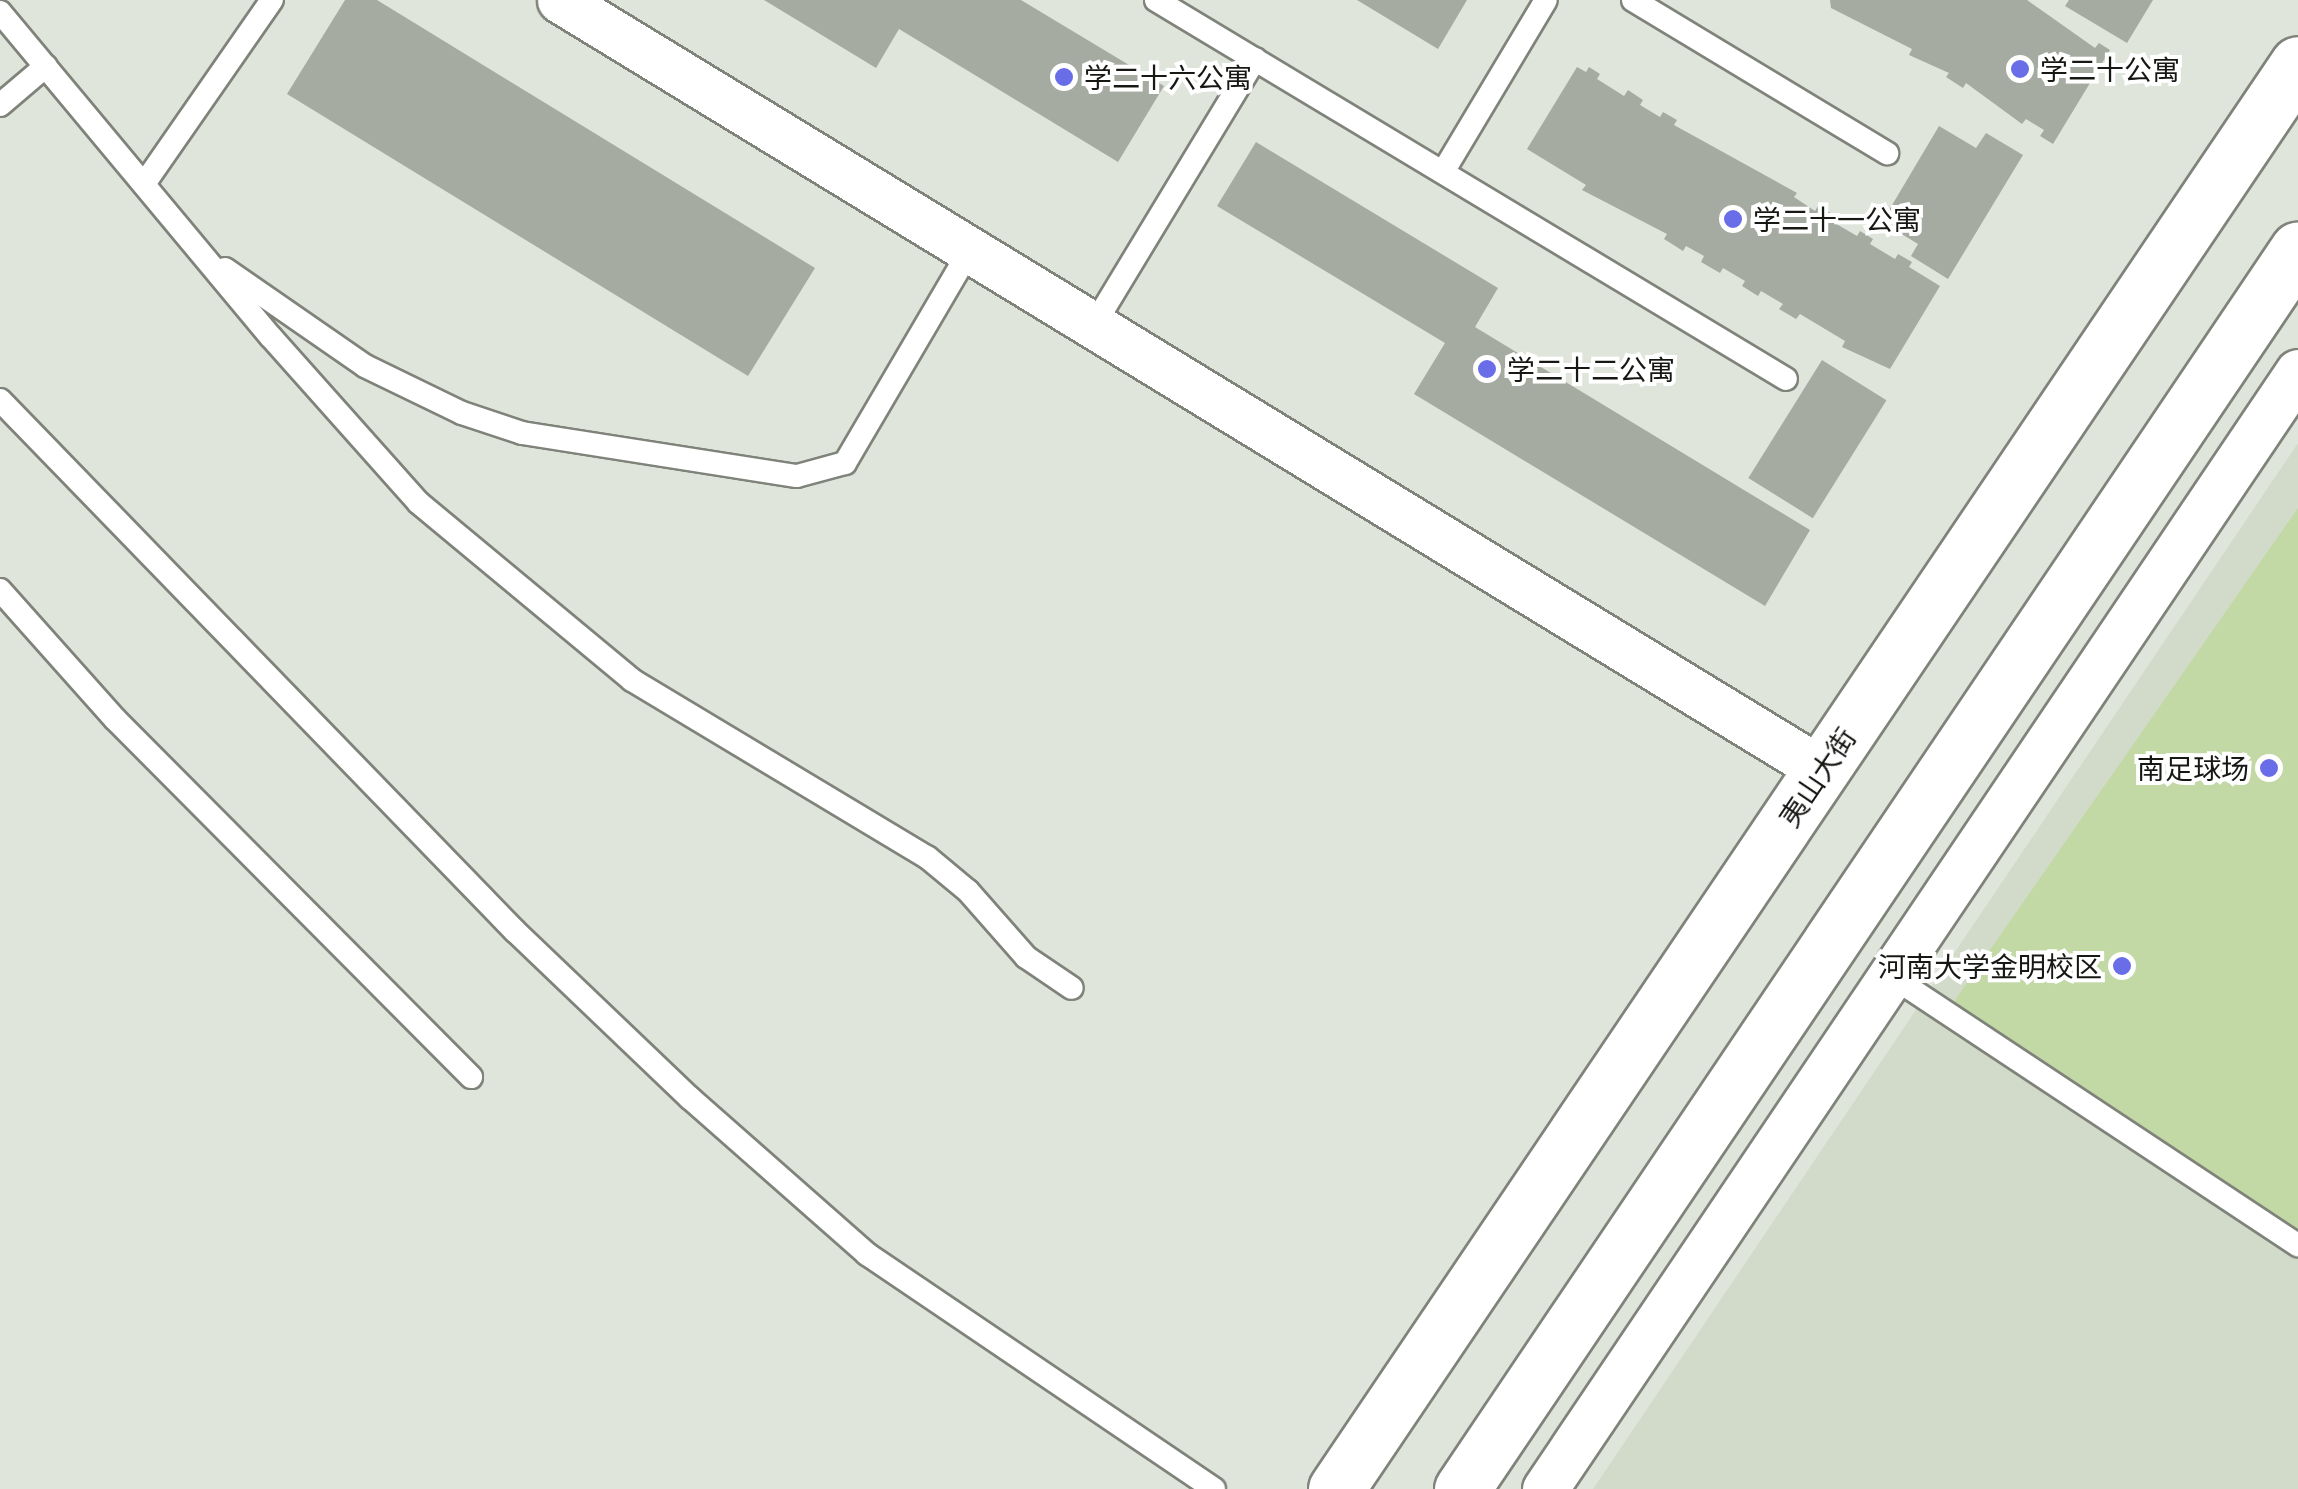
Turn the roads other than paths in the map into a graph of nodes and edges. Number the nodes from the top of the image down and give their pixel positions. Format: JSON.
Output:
{"nodes":[{"id":1,"x":272,"y":0,"type":"edge"},
{"id":2,"x":560,"y":0,"type":"edge"},
{"id":3,"x":1156,"y":0,"type":"edge"},
{"id":4,"x":1546,"y":0,"type":"edge"},
{"id":5,"x":1633,"y":0,"type":"edge"},
{"id":6,"x":1193,"y":10,"type":"edge"},
{"id":7,"x":0,"y":12,"type":"edge"},
{"id":8,"x":1254,"y":59,"type":"junction"},
{"id":9,"x":2298,"y":64,"type":"edge"},
{"id":10,"x":46,"y":66,"type":"junction"},
{"id":11,"x":0,"y":104,"type":"edge"},
{"id":12,"x":1887,"y":153,"type":"dead end"},
{"id":13,"x":1442,"y":172,"type":"junction"},
{"id":14,"x":144,"y":184,"type":"junction"},
{"id":15,"x":970,"y":250,"type":"junction"},
{"id":16,"x":2298,"y":250,"type":"edge"},
{"id":17,"x":201,"y":253,"type":"junction"},
{"id":18,"x":1094,"y":326,"type":"junction"},
{"id":19,"x":2298,"y":372,"type":"edge"},
{"id":20,"x":1786,"y":379,"type":"dead end"},
{"id":21,"x":0,"y":400,"type":"edge"},
{"id":22,"x":0,"y":590,"type":"edge"},
{"id":23,"x":1822,"y":770,"type":"junction"},
{"id":24,"x":1891,"y":976,"type":"junction"},
{"id":25,"x":1072,"y":988,"type":"dead end"},
{"id":26,"x":472,"y":1078,"type":"dead end"},
{"id":27,"x":2298,"y":1244,"type":"edge"},
{"id":28,"x":1214,"y":1489,"type":"edge"},
{"id":29,"x":1336,"y":1489,"type":"edge"},
{"id":30,"x":1462,"y":1489,"type":"edge"},
{"id":31,"x":1545,"y":1489,"type":"edge"}],
"edges":[{"from":1,"to":14,"type":"lane"},
{"from":2,"to":15,"type":"street"},
{"from":3,"to":6,"type":"lane"},
{"from":4,"to":13,"type":"lane"},
{"from":5,"to":12,"type":"lane"},
{"from":6,"to":8,"type":"lane"},
{"from":7,"to":10,"type":"lane"},
{"from":8,"to":13,"type":"lane"},
{"from":8,"to":18,"type":"lane"},
{"from":9,"to":23,"type":"main road","name":"夷山大街"},
{"from":10,"to":11,"type":"lane"},
{"from":10,"to":14,"type":"lane"},
{"from":13,"to":20,"type":"lane"},
{"from":14,"to":17,"type":"lane"},
{"from":15,"to":17,"type":"lane"},
{"from":15,"to":18,"type":"street"},
{"from":16,"to":30,"type":"main road"},
{"from":17,"to":25,"type":"lane"},
{"from":18,"to":23,"type":"street"},
{"from":19,"to":24,"type":"street"},
{"from":21,"to":28,"type":"lane"},
{"from":22,"to":26,"type":"lane"},
{"from":23,"to":29,"type":"main road","name":"夷山大街"},
{"from":24,"to":27,"type":"lane"},
{"from":24,"to":31,"type":"street"}]}
